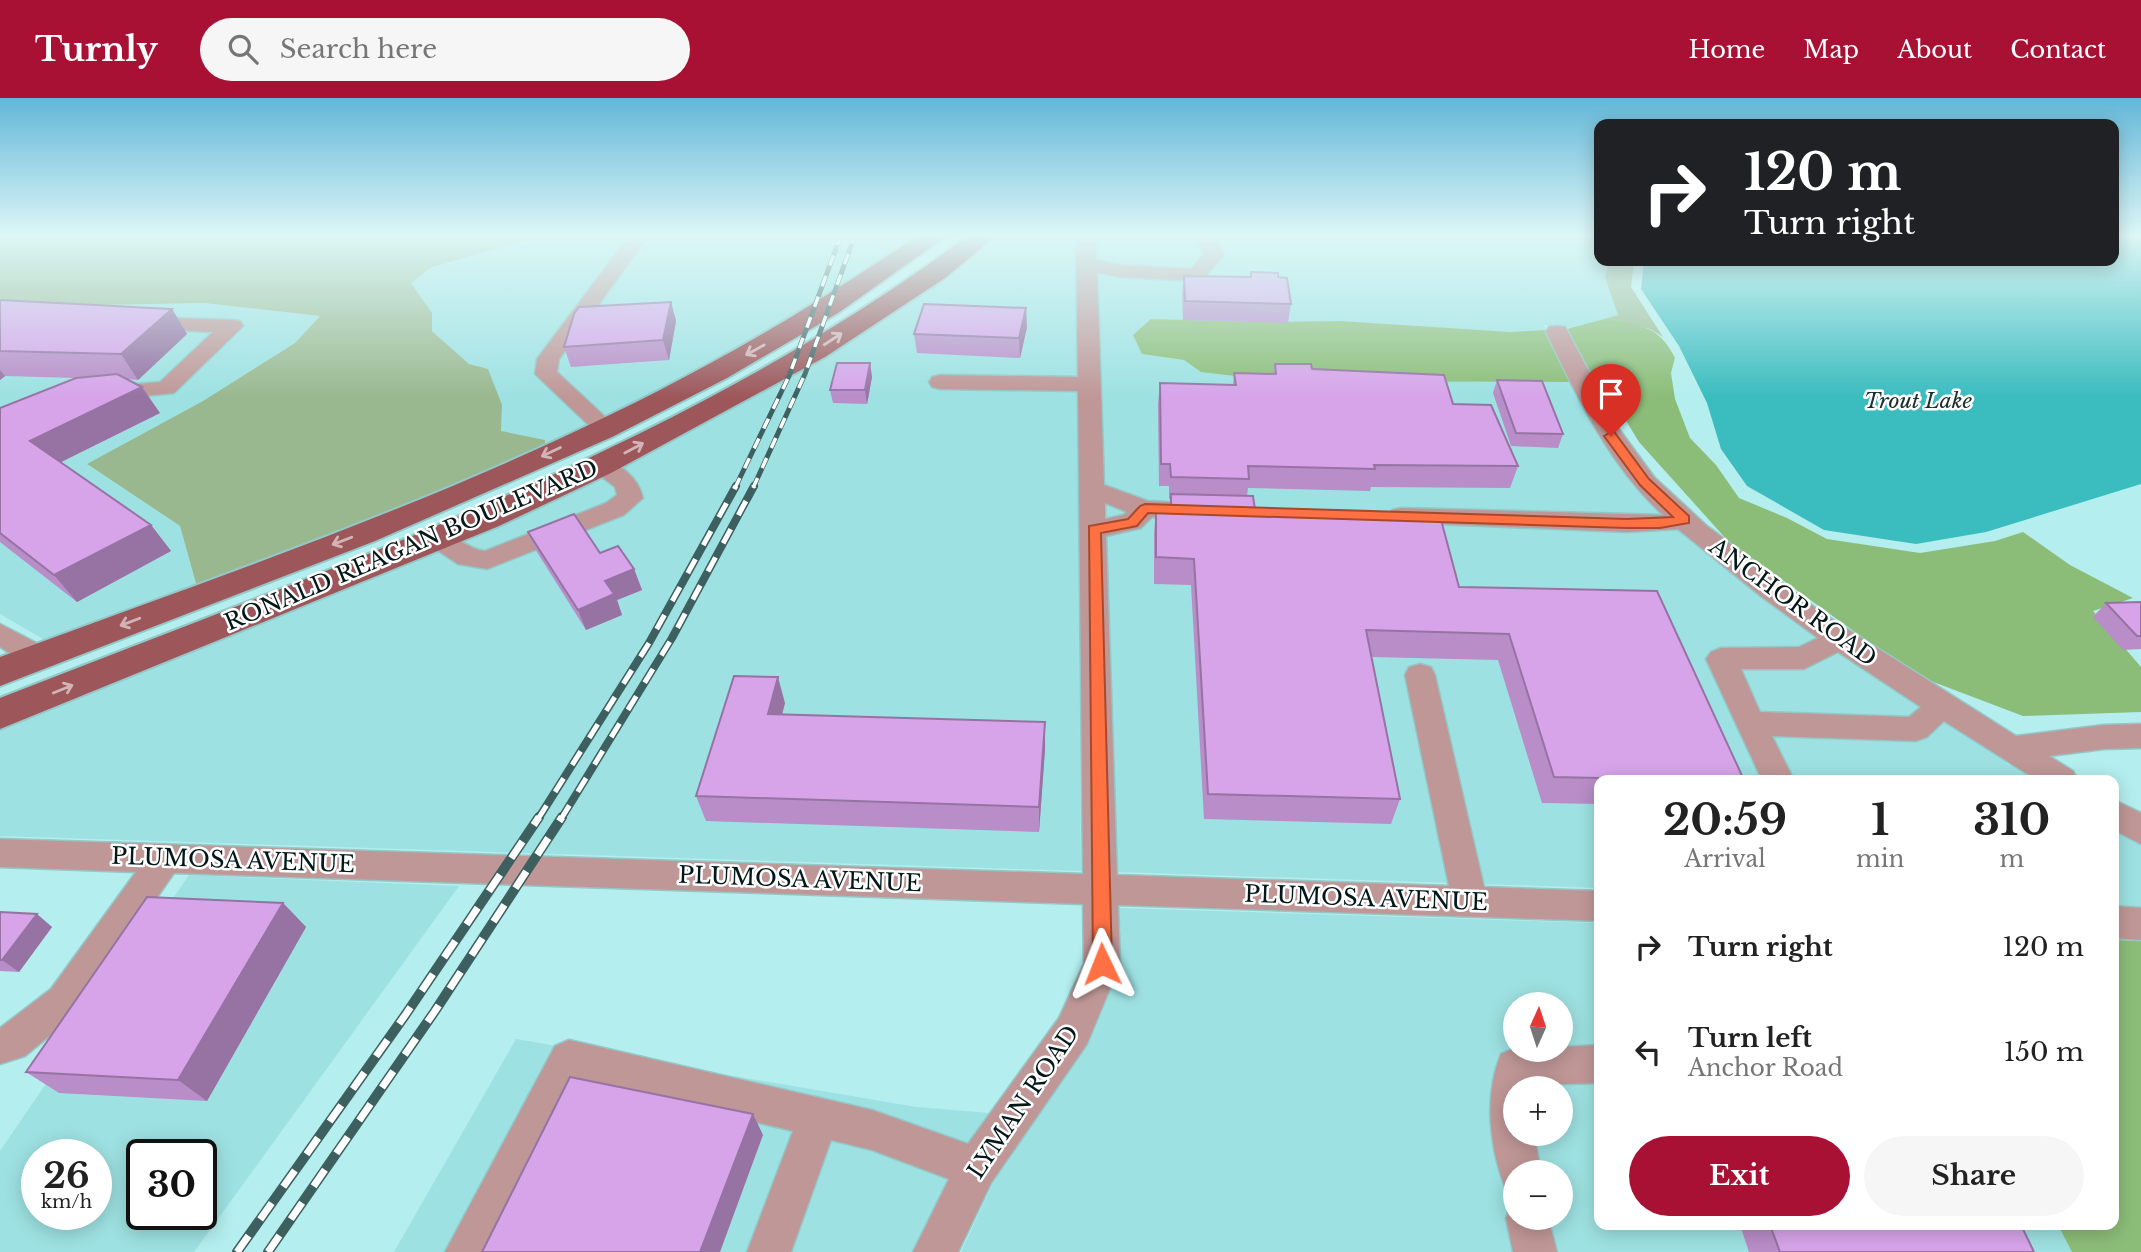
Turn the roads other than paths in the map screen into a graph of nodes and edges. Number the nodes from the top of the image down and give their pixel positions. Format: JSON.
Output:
{"nodes":[{"id":1,"x":600,"y":289,"type":"edge"},
{"id":2,"x":859,"y":289,"type":"edge"},
{"id":3,"x":909,"y":289,"type":"edge"},
{"id":4,"x":1087,"y":289,"type":"edge"},
{"id":5,"x":123,"y":322,"type":"edge"},
{"id":6,"x":1558,"y":332,"type":"dead end"},
{"id":7,"x":940,"y":382,"type":"dead end"},
{"id":8,"x":1090,"y":384,"type":"junction"},
{"id":9,"x":77,"y":400,"type":"edge"},
{"id":10,"x":604,"y":428,"type":"junction"},
{"id":11,"x":600,"y":466,"type":"junction"},
{"id":12,"x":1093,"y":490,"type":"junction"},
{"id":13,"x":1145,"y":509,"type":"junction"},
{"id":14,"x":1224,"y":511,"type":"edge"},
{"id":15,"x":1376,"y":515,"type":"edge"},
{"id":16,"x":1684,"y":520,"type":"junction"},
{"id":17,"x":1094,"y":530,"type":"junction"},
{"id":18,"x":437,"y":538,"type":"junction"},
{"id":19,"x":0,"y":634,"type":"edge"},
{"id":20,"x":1839,"y":639,"type":"junction"},
{"id":21,"x":40,"y":657,"type":"junction"},
{"id":22,"x":0,"y":672,"type":"edge"},
{"id":23,"x":1420,"y":675,"type":"dead end"},
{"id":24,"x":1942,"y":705,"type":"junction"},
{"id":25,"x":0,"y":714,"type":"edge"},
{"id":26,"x":1750,"y":723,"type":"junction"},
{"id":27,"x":2141,"y":736,"type":"edge"},
{"id":28,"x":2012,"y":749,"type":"junction"},
{"id":29,"x":1776,"y":775,"type":"edge"},
{"id":30,"x":2054,"y":775,"type":"edge"},
{"id":31,"x":2119,"y":816,"type":"edge"},
{"id":32,"x":2141,"y":830,"type":"edge"},
{"id":33,"x":0,"y":853,"type":"edge"},
{"id":34,"x":166,"y":857,"type":"junction"},
{"id":35,"x":1100,"y":889,"type":"junction"},
{"id":36,"x":1470,"y":902,"type":"junction"},
{"id":37,"x":1594,"y":906,"type":"edge"},
{"id":38,"x":2119,"y":922,"type":"edge"},
{"id":39,"x":2141,"y":924,"type":"edge"},
{"id":40,"x":0,"y":1046,"type":"edge"},
{"id":41,"x":1594,"y":1064,"type":"edge"},
{"id":42,"x":819,"y":1117,"type":"junction"},
{"id":43,"x":1518,"y":1160,"type":"edge"},
{"id":44,"x":976,"y":1168,"type":"junction"},
{"id":45,"x":1530,"y":1230,"type":"edge"},
{"id":46,"x":467,"y":1252,"type":"edge"},
{"id":47,"x":769,"y":1252,"type":"edge"},
{"id":48,"x":935,"y":1252,"type":"edge"},
{"id":49,"x":1535,"y":1252,"type":"edge"}],
"edges":[{"from":1,"to":10,"type":"street"},
{"from":2,"to":10,"type":"main road","name":"RONALD REAGAN BOULEVARD","one_way":true},
{"from":11,"to":3,"type":"main road","name":"RONALD REAGAN BOULEVARD","one_way":true},
{"from":4,"to":8,"type":"street","name":"LYMAN ROAD"},
{"from":5,"to":9,"type":"street"},
{"from":6,"to":16,"type":"street","name":"ANCHOR ROAD"},
{"from":7,"to":8,"type":"street"},
{"from":8,"to":12,"type":"street","name":"LYMAN ROAD"},
{"from":10,"to":21,"type":"main road","name":"RONALD REAGAN BOULEVARD","one_way":true},
{"from":11,"to":18,"type":"main road","name":"RONALD REAGAN BOULEVARD"},
{"from":11,"to":18,"type":"street"},
{"from":12,"to":13,"type":"street"},
{"from":12,"to":17,"type":"street","name":"LYMAN ROAD"},
{"from":13,"to":14,"type":"street"},
{"from":13,"to":17,"type":"street"},
{"from":15,"to":16,"type":"street"},
{"from":16,"to":20,"type":"street","name":"ANCHOR ROAD"},
{"from":17,"to":35,"type":"street","name":"LYMAN ROAD"},
{"from":25,"to":18,"type":"main road","name":"RONALD REAGAN BOULEVARD","one_way":true},
{"from":19,"to":21,"type":"street"},
{"from":20,"to":24,"type":"street","name":"ANCHOR ROAD"},
{"from":20,"to":26,"type":"street"},
{"from":21,"to":22,"type":"main road","name":"RONALD REAGAN BOULEVARD"},
{"from":23,"to":36,"type":"street"},
{"from":24,"to":26,"type":"street"},
{"from":24,"to":28,"type":"street","name":"ANCHOR ROAD"},
{"from":26,"to":29,"type":"street"},
{"from":27,"to":28,"type":"street"},
{"from":28,"to":30,"type":"street","name":"ANCHOR ROAD"},
{"from":31,"to":32,"type":"street"},
{"from":33,"to":34,"type":"street","name":"PLUMOSA AVENUE"},
{"from":34,"to":35,"type":"street","name":"PLUMOSA AVENUE"},
{"from":34,"to":40,"type":"street"},
{"from":35,"to":36,"type":"street","name":"PLUMOSA AVENUE"},
{"from":35,"to":44,"type":"street","name":"LYMAN ROAD"},
{"from":36,"to":37,"type":"street","name":"PLUMOSA AVENUE"},
{"from":38,"to":39,"type":"street"},
{"from":41,"to":43,"type":"street"},
{"from":42,"to":44,"type":"street"},
{"from":42,"to":46,"type":"street"},
{"from":42,"to":47,"type":"street"},
{"from":44,"to":48,"type":"street","name":"LYMAN ROAD"},
{"from":45,"to":49,"type":"street"}]}
